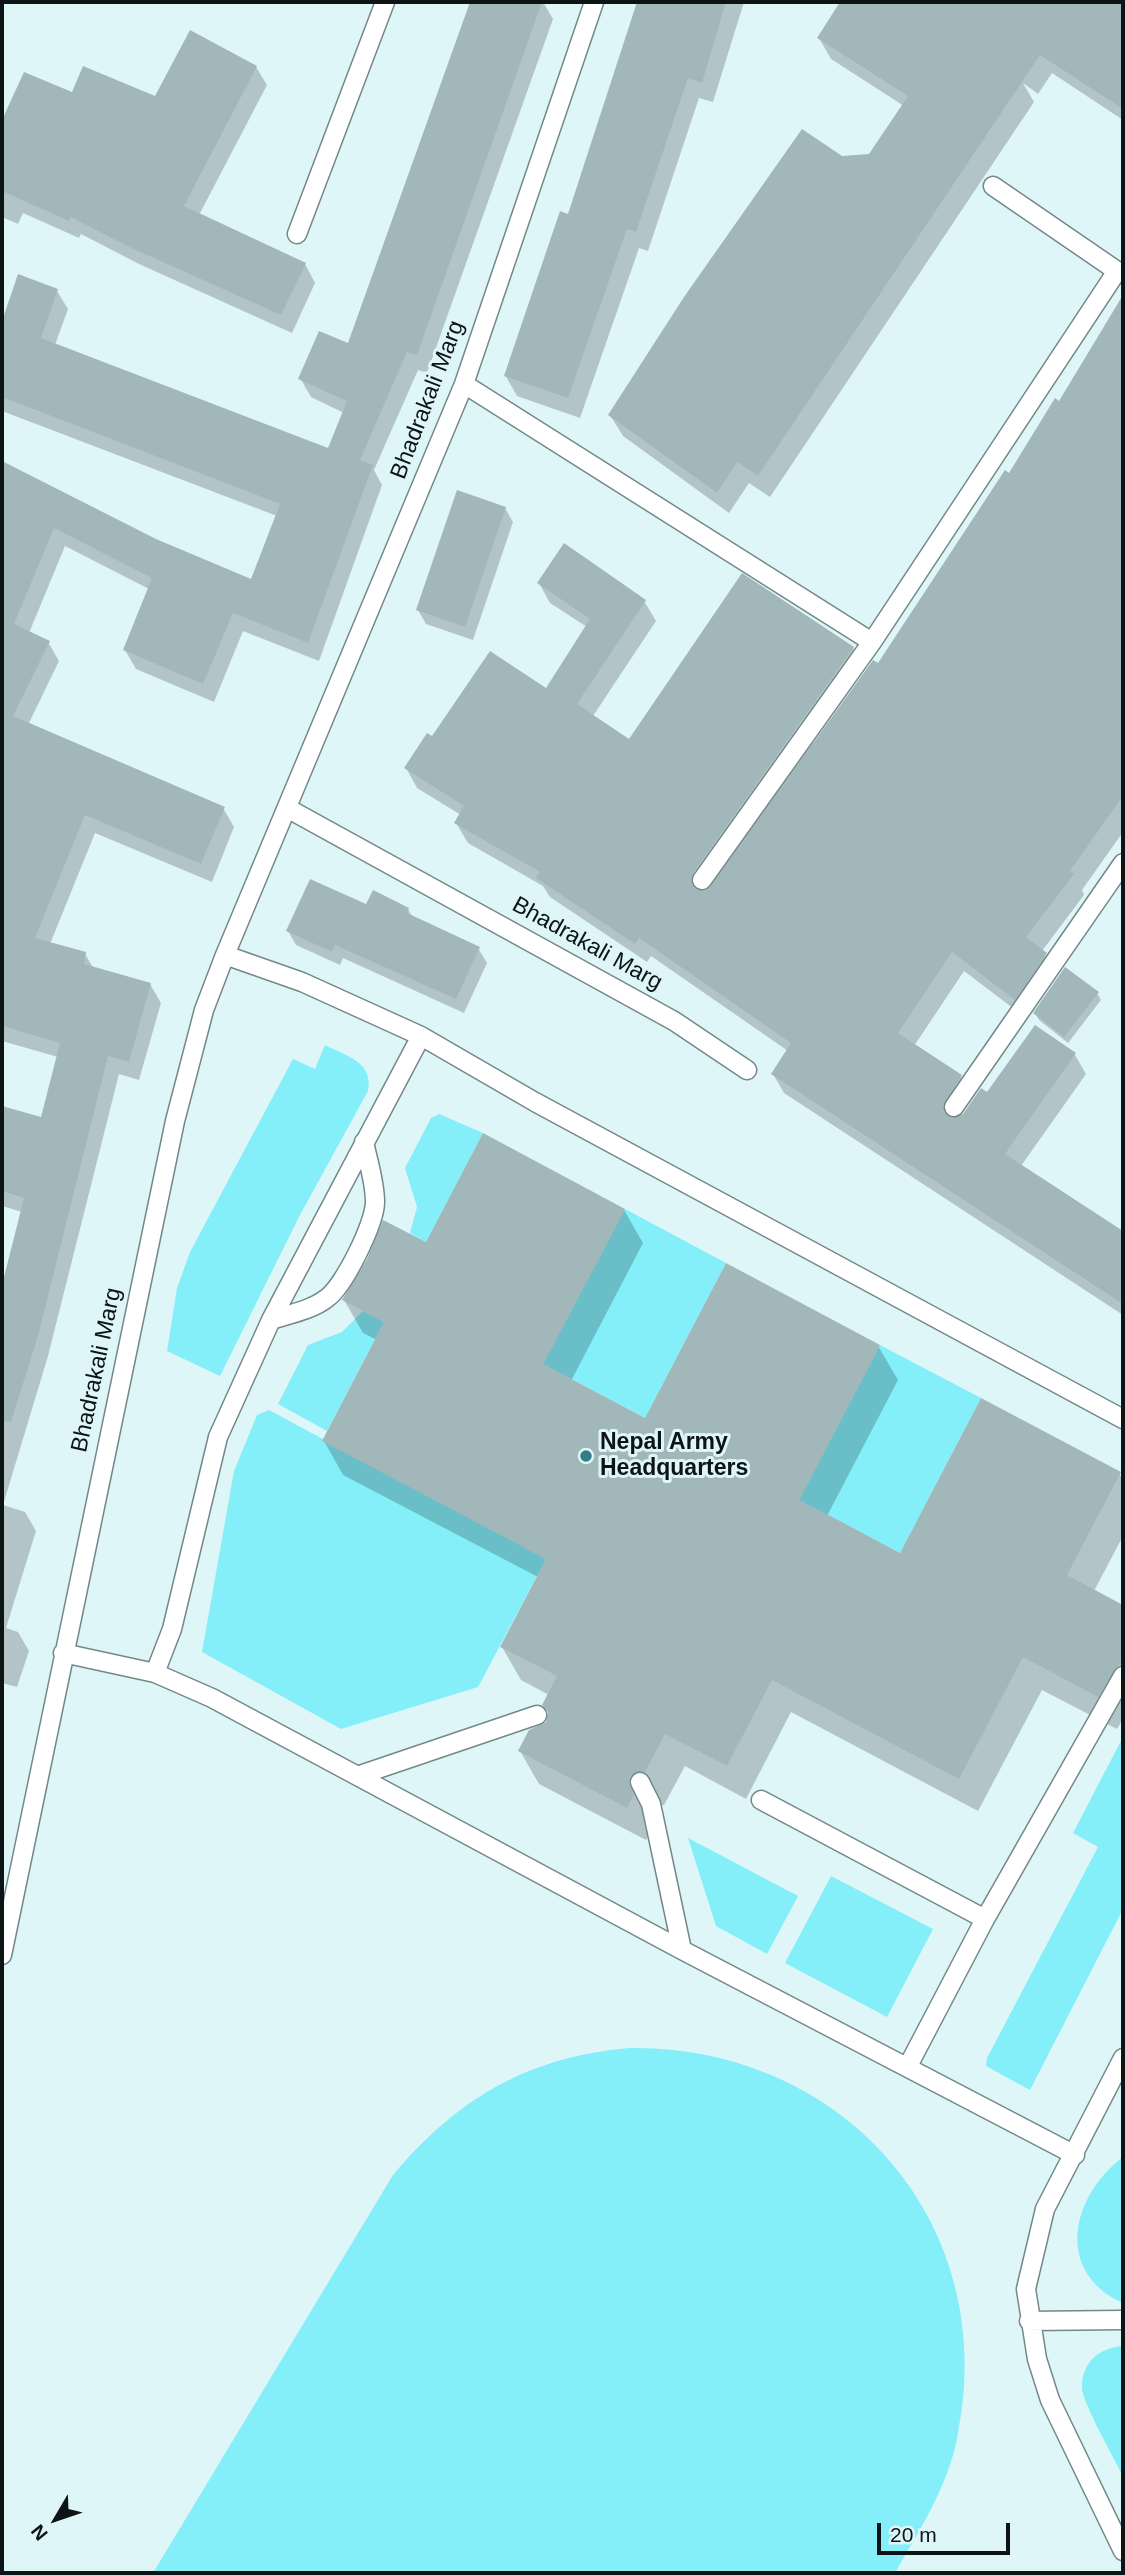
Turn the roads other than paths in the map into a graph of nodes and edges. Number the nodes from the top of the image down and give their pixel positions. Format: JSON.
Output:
{"nodes":[{"id":1,"x":385,"y":2,"type":"edge"},
{"id":2,"x":594,"y":2,"type":"edge"},
{"id":3,"x":993,"y":186,"type":"dead end"},
{"id":4,"x":297,"y":234,"type":"dead end"},
{"id":5,"x":464,"y":384,"type":"junction"},
{"id":6,"x":872,"y":642,"type":"junction"},
{"id":7,"x":287,"y":808,"type":"junction"},
{"id":8,"x":1123,"y":863,"type":"edge"},
{"id":9,"x":702,"y":880,"type":"dead end"},
{"id":10,"x":1116,"y":889,"type":"edge"},
{"id":11,"x":225,"y":955,"type":"junction"},
{"id":12,"x":421,"y":1036,"type":"junction"},
{"id":13,"x":747,"y":1070,"type":"dead end"},
{"id":14,"x":954,"y":1107,"type":"dead end"},
{"id":15,"x":364,"y":1142,"type":"junction"},
{"id":16,"x":271,"y":1320,"type":"junction"},
{"id":17,"x":1123,"y":1419,"type":"edge"},
{"id":18,"x":63,"y":1653,"type":"junction"},
{"id":19,"x":155,"y":1673,"type":"junction"},
{"id":20,"x":1123,"y":1676,"type":"edge"},
{"id":21,"x":537,"y":1715,"type":"dead end"},
{"id":22,"x":360,"y":1775,"type":"junction"},
{"id":23,"x":640,"y":1782,"type":"dead end"},
{"id":24,"x":761,"y":1800,"type":"dead end"},
{"id":25,"x":985,"y":1919,"type":"junction"},
{"id":26,"x":682,"y":1950,"type":"junction"},
{"id":27,"x":2,"y":1955,"type":"edge"},
{"id":28,"x":1123,"y":2058,"type":"edge"},
{"id":29,"x":908,"y":2066,"type":"junction"},
{"id":30,"x":1116,"y":2091,"type":"edge"},
{"id":31,"x":1074,"y":2155,"type":"junction"},
{"id":32,"x":1123,"y":2320,"type":"edge"},
{"id":33,"x":1029,"y":2321,"type":"junction"},
{"id":34,"x":1123,"y":2551,"type":"edge"}],
"edges":[{"from":1,"to":4,"type":"lane"},
{"from":2,"to":5,"type":"lane","name":"Bhadrakali Marg"},
{"from":3,"to":6,"type":"lane"},
{"from":5,"to":6,"type":"lane"},
{"from":5,"to":7,"type":"lane","name":"Bhadrakali Marg"},
{"from":6,"to":9,"type":"lane"},
{"from":7,"to":11,"type":"lane","name":"Bhadrakali Marg"},
{"from":7,"to":13,"type":"lane","name":"Bhadrakali Marg"},
{"from":8,"to":10,"type":"lane"},
{"from":10,"to":14,"type":"lane"},
{"from":11,"to":12,"type":"lane"},
{"from":11,"to":18,"type":"lane","name":"Bhadrakali Marg"},
{"from":12,"to":15,"type":"lane"},
{"from":12,"to":17,"type":"lane"},
{"from":15,"to":16,"type":"lane"},
{"from":15,"to":16,"type":"lane"},
{"from":16,"to":19,"type":"lane"},
{"from":18,"to":19,"type":"lane"},
{"from":18,"to":27,"type":"lane","name":"Bhadrakali Marg"},
{"from":19,"to":22,"type":"lane"},
{"from":20,"to":25,"type":"lane"},
{"from":21,"to":22,"type":"lane"},
{"from":22,"to":26,"type":"lane"},
{"from":23,"to":26,"type":"lane"},
{"from":24,"to":25,"type":"lane"},
{"from":25,"to":29,"type":"lane"},
{"from":26,"to":29,"type":"lane"},
{"from":28,"to":30,"type":"lane"},
{"from":29,"to":31,"type":"lane"},
{"from":30,"to":31,"type":"lane"},
{"from":31,"to":33,"type":"lane"},
{"from":32,"to":33,"type":"lane"},
{"from":33,"to":34,"type":"lane"}]}
